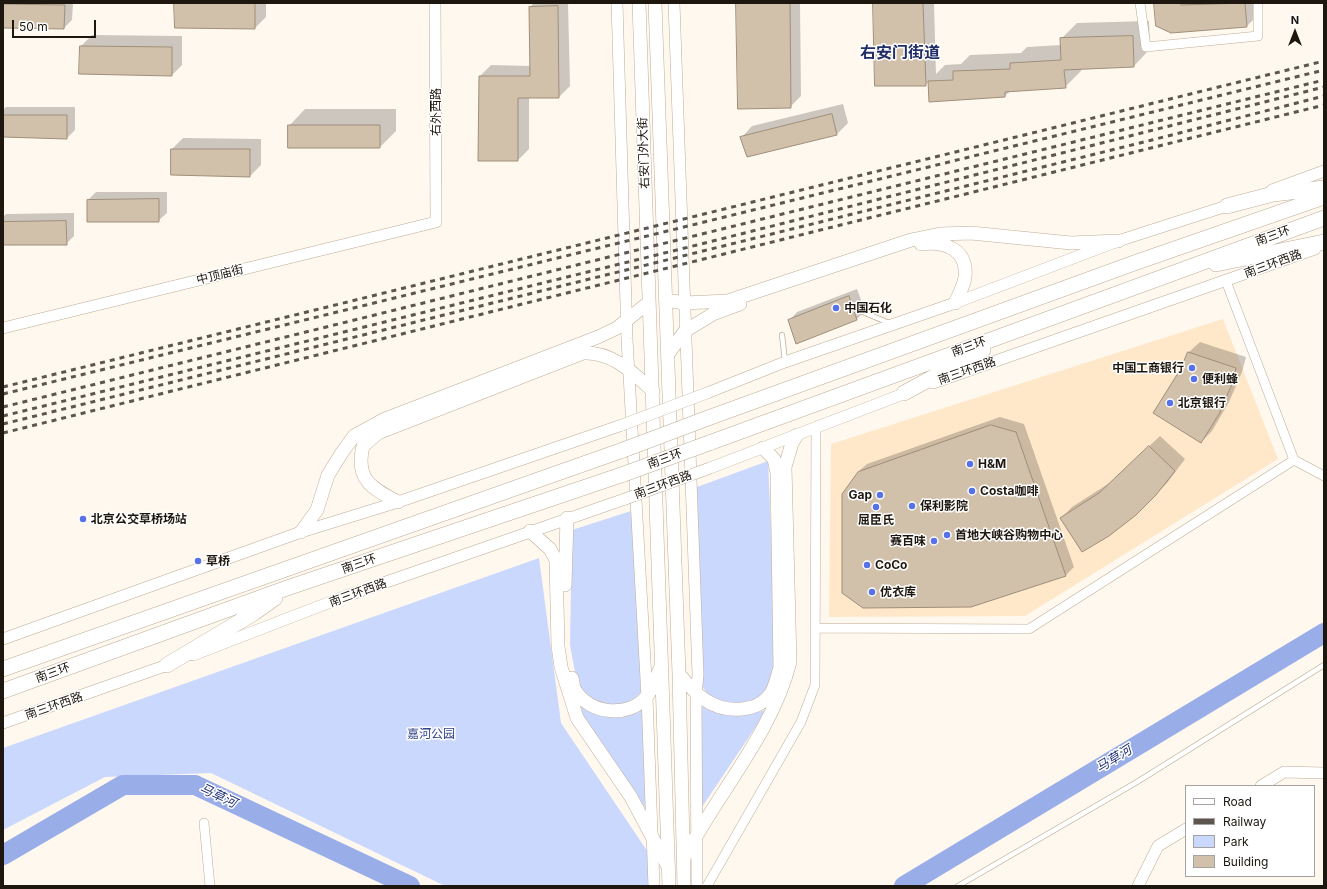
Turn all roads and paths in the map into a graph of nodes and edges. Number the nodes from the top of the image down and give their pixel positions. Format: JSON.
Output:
{"nodes":[{"id":1,"x":435,"y":3,"type":"edge"},
{"id":2,"x":617,"y":3,"type":"edge"},
{"id":3,"x":639,"y":3,"type":"edge"},
{"id":4,"x":655,"y":3,"type":"edge"},
{"id":5,"x":674,"y":3,"type":"edge"},
{"id":6,"x":1140,"y":3,"type":"edge"},
{"id":7,"x":1258,"y":3,"type":"edge"},
{"id":8,"x":1324,"y":171,"type":"edge"},
{"id":9,"x":1324,"y":188,"type":"edge"},
{"id":10,"x":1324,"y":196,"type":"edge"},
{"id":11,"x":1227,"y":206,"type":"junction"},
{"id":12,"x":1324,"y":218,"type":"edge"},
{"id":13,"x":436,"y":222,"type":"joint"},
{"id":14,"x":1118,"y":241,"type":"junction"},
{"id":15,"x":1324,"y":242,"type":"edge"},
{"id":16,"x":1324,"y":246,"type":"edge"},
{"id":17,"x":1226,"y":281,"type":"junction"},
{"id":18,"x":1147,"y":282,"type":"junction"},
{"id":19,"x":666,"y":300,"type":"junction"},
{"id":20,"x":648,"y":303,"type":"junction"},
{"id":21,"x":684,"y":303,"type":"junction"},
{"id":22,"x":955,"y":303,"type":"junction"},
{"id":23,"x":856,"y":309,"type":"dead end"},
{"id":24,"x":627,"y":319,"type":"junction"},
{"id":25,"x":893,"y":325,"type":"junction"},
{"id":26,"x":1030,"y":325,"type":"junction"},
{"id":27,"x":3,"y":328,"type":"edge"},
{"id":28,"x":685,"y":331,"type":"junction"},
{"id":29,"x":782,"y":335,"type":"dead end"},
{"id":30,"x":668,"y":354,"type":"junction"},
{"id":31,"x":785,"y":362,"type":"junction"},
{"id":32,"x":629,"y":369,"type":"junction"},
{"id":33,"x":653,"y":391,"type":"junction"},
{"id":34,"x":904,"y":393,"type":"junction"},
{"id":35,"x":816,"y":428,"type":"junction"},
{"id":36,"x":797,"y":435,"type":"junction"},
{"id":37,"x":763,"y":448,"type":"junction"},
{"id":38,"x":1294,"y":460,"type":"junction"},
{"id":39,"x":1324,"y":476,"type":"edge"},
{"id":40,"x":398,"y":502,"type":"junction"},
{"id":41,"x":568,"y":518,"type":"junction"},
{"id":42,"x":530,"y":531,"type":"junction"},
{"id":43,"x":301,"y":532,"type":"junction"},
{"id":44,"x":287,"y":588,"type":"junction"},
{"id":45,"x":815,"y":628,"type":"junction"},
{"id":46,"x":3,"y":639,"type":"edge"},
{"id":47,"x":1324,"y":665,"type":"edge"},
{"id":48,"x":167,"y":666,"type":"junction"},
{"id":49,"x":661,"y":667,"type":"junction"},
{"id":50,"x":3,"y":669,"type":"edge"},
{"id":51,"x":679,"y":674,"type":"junction"},
{"id":52,"x":3,"y":691,"type":"edge"},
{"id":53,"x":696,"y":694,"type":"junction"},
{"id":54,"x":647,"y":697,"type":"junction"},
{"id":55,"x":3,"y":723,"type":"edge"},
{"id":56,"x":1324,"y":773,"type":"edge"},
{"id":57,"x":1263,"y":785,"type":"edge"},
{"id":58,"x":204,"y":823,"type":"dead end"},
{"id":59,"x":1185,"y":831,"type":"edge"},
{"id":60,"x":696,"y":834,"type":"junction"},
{"id":61,"x":653,"y":840,"type":"junction"},
{"id":62,"x":683,"y":859,"type":"junction"},
{"id":63,"x":669,"y":869,"type":"junction"},
{"id":64,"x":210,"y":886,"type":"edge"},
{"id":65,"x":654,"y":886,"type":"edge"},
{"id":66,"x":669,"y":886,"type":"edge"},
{"id":67,"x":684,"y":886,"type":"edge"},
{"id":68,"x":697,"y":886,"type":"edge"},
{"id":69,"x":706,"y":886,"type":"edge"},
{"id":70,"x":958,"y":886,"type":"edge"},
{"id":71,"x":1138,"y":886,"type":"edge"}],
"edges":[{"from":1,"to":13,"type":"street","name":"右外西路"},
{"from":2,"to":24,"type":"street"},
{"from":3,"to":20,"type":"main road","name":"右安门外大街"},
{"from":4,"to":19,"type":"main road","name":"右安门外大街"},
{"from":5,"to":21,"type":"street"},
{"from":6,"to":7,"type":"street"},
{"from":8,"to":11,"type":"street"},
{"from":9,"to":11,"type":"highway"},
{"from":10,"to":50,"type":"highway","name":"南三环","bridge":true},
{"from":11,"to":14,"type":"street"},
{"from":12,"to":18,"type":"highway","name":"南三环"},
{"from":13,"to":27,"type":"street","name":"中顶庙街"},
{"from":14,"to":21,"type":"main road"},
{"from":14,"to":22,"type":"street"},
{"from":15,"to":18,"type":"highway"},
{"from":16,"to":17,"type":"street","name":"南三环西路"},
{"from":17,"to":34,"type":"street","name":"南三环西路"},
{"from":17,"to":38,"type":"street"},
{"from":18,"to":26,"type":"highway","name":"南三环"},
{"from":19,"to":21,"type":"main road"},
{"from":19,"to":30,"type":"main road","name":"右安门外大街"},
{"from":20,"to":24,"type":"main road"},
{"from":20,"to":33,"type":"main road","name":"右安门外大街"},
{"from":21,"to":28,"type":"street"},
{"from":22,"to":25,"type":"street"},
{"from":22,"to":28,"type":"main road"},
{"from":23,"to":25,"type":"lane"},
{"from":24,"to":32,"type":"street"},
{"from":24,"to":43,"type":"main road"},
{"from":25,"to":31,"type":"street"},
{"from":26,"to":34,"type":"highway"},
{"from":26,"to":44,"type":"highway","name":"南三环","bridge":true},
{"from":28,"to":30,"type":"main road"},
{"from":28,"to":53,"type":"street"},
{"from":29,"to":31,"type":"lane"},
{"from":30,"to":51,"type":"main road","name":"右安门外大街"},
{"from":31,"to":40,"type":"street","bridge":true},
{"from":32,"to":33,"type":"main road"},
{"from":32,"to":40,"type":"main road"},
{"from":32,"to":54,"type":"street"},
{"from":33,"to":49,"type":"main road","name":"右安门外大街"},
{"from":34,"to":35,"type":"street","name":"南三环西路"},
{"from":35,"to":36,"type":"street","name":"南三环西路"},
{"from":35,"to":45,"type":"street"},
{"from":36,"to":37,"type":"street","name":"南三环西路"},
{"from":36,"to":60,"type":"main road"},
{"from":37,"to":41,"type":"street","name":"南三环西路","bridge":true},
{"from":37,"to":53,"type":"main road"},
{"from":38,"to":39,"type":"street"},
{"from":38,"to":45,"type":"street"},
{"from":40,"to":43,"type":"street"},
{"from":41,"to":42,"type":"street","name":"南三环西路"},
{"from":41,"to":54,"type":"main road"},
{"from":42,"to":48,"type":"street","name":"南三环西路"},
{"from":42,"to":61,"type":"main road"},
{"from":43,"to":46,"type":"street"},
{"from":44,"to":48,"type":"highway"},
{"from":44,"to":52,"type":"highway","name":"南三环"},
{"from":45,"to":69,"type":"street"},
{"from":47,"to":70,"type":"lane"},
{"from":48,"to":55,"type":"street","name":"南三环西路"},
{"from":49,"to":54,"type":"main road"},
{"from":49,"to":63,"type":"main road","name":"右安门外大街"},
{"from":51,"to":53,"type":"main road"},
{"from":51,"to":62,"type":"main road","name":"右安门外大街"},
{"from":53,"to":60,"type":"street"},
{"from":54,"to":61,"type":"street"},
{"from":56,"to":57,"type":"street"},
{"from":58,"to":64,"type":"street"},
{"from":59,"to":71,"type":"street"},
{"from":60,"to":62,"type":"main road"},
{"from":60,"to":68,"type":"street"},
{"from":61,"to":63,"type":"main road"},
{"from":61,"to":65,"type":"street"},
{"from":62,"to":67,"type":"main road","name":"右安门外大街"},
{"from":63,"to":66,"type":"main road","name":"右安门外大街"}]}
